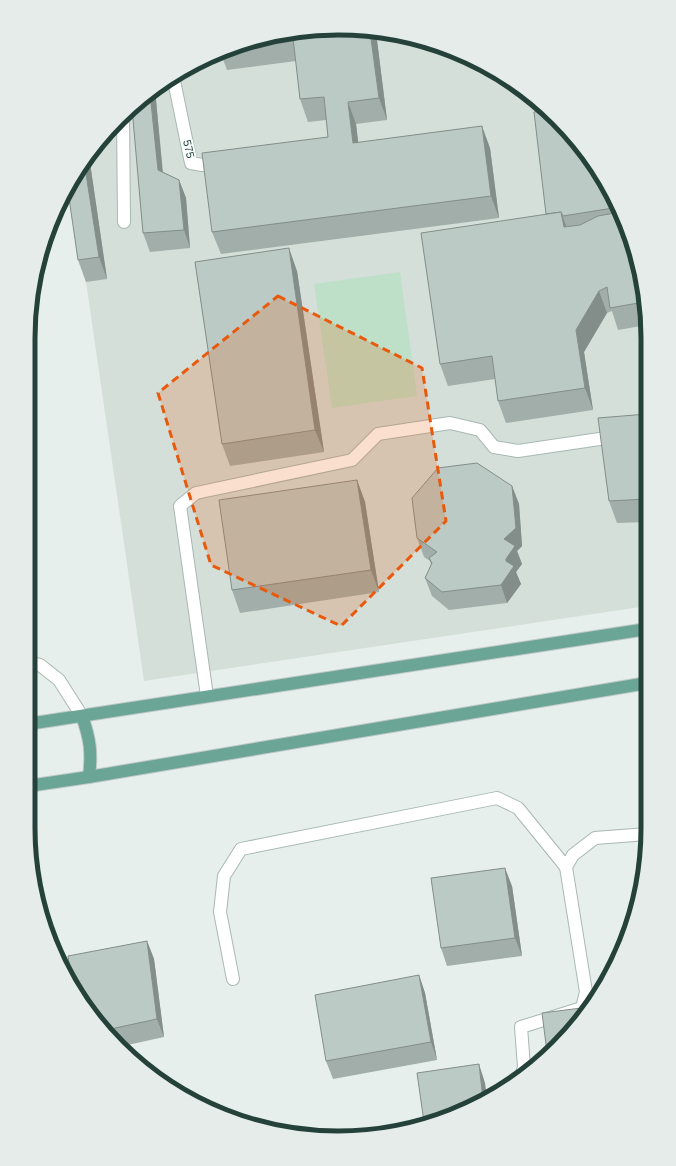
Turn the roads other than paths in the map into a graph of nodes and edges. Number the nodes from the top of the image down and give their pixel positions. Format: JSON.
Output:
{"nodes":[{"id":1,"x":175,"y":83,"type":"edge"},
{"id":2,"x":123,"y":125,"type":"edge"},
{"id":3,"x":232,"y":161,"type":"edge"},
{"id":4,"x":124,"y":222,"type":"dead end"},
{"id":5,"x":641,"y":433,"type":"edge"},
{"id":6,"x":641,"y":631,"type":"edge"},
{"id":7,"x":35,"y":664,"type":"edge"},
{"id":8,"x":641,"y":684,"type":"edge"},
{"id":9,"x":207,"y":696,"type":"junction"},
{"id":10,"x":82,"y":716,"type":"junction"},
{"id":11,"x":35,"y":723,"type":"edge"},
{"id":12,"x":89,"y":777,"type":"junction"},
{"id":13,"x":35,"y":785,"type":"edge"},
{"id":14,"x":641,"y":834,"type":"edge"},
{"id":15,"x":566,"y":867,"type":"junction"},
{"id":16,"x":233,"y":979,"type":"dead end"},
{"id":17,"x":582,"y":1006,"type":"edge"},
{"id":18,"x":581,"y":1008,"type":"edge"},
{"id":19,"x":524,"y":1067,"type":"edge"}],
"edges":[{"from":1,"to":3,"type":"street","name":"575"},
{"from":2,"to":4,"type":"street"},
{"from":5,"to":9,"type":"street"},
{"from":6,"to":9,"type":"main road"},
{"from":7,"to":10,"type":"street"},
{"from":8,"to":12,"type":"main road"},
{"from":9,"to":10,"type":"main road"},
{"from":10,"to":11,"type":"main road"},
{"from":10,"to":12,"type":"main road"},
{"from":12,"to":13,"type":"main road"},
{"from":14,"to":15,"type":"street"},
{"from":15,"to":16,"type":"street"},
{"from":15,"to":17,"type":"street"},
{"from":18,"to":19,"type":"street"}]}
